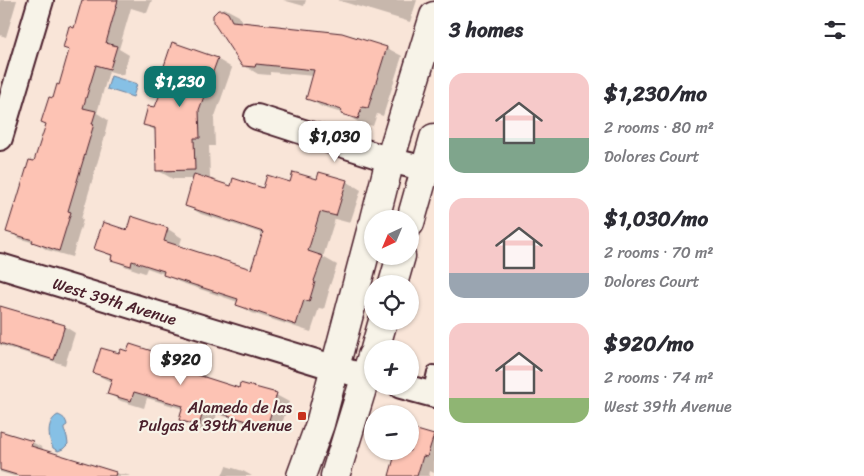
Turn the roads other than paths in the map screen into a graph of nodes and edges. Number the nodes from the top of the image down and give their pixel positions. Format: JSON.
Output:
{"nodes":[{"id":1,"x":41,"y":0,"type":"edge"},
{"id":2,"x":434,"y":16,"type":"edge"},
{"id":3,"x":257,"y":117,"type":"dead end"},
{"id":4,"x":0,"y":138,"type":"edge"},
{"id":5,"x":434,"y":138,"type":"edge"},
{"id":6,"x":390,"y":160,"type":"junction"},
{"id":7,"x":430,"y":170,"type":"edge"},
{"id":8,"x":377,"y":210,"type":"edge"},
{"id":9,"x":415,"y":210,"type":"edge"},
{"id":10,"x":364,"y":257,"type":"edge"},
{"id":11,"x":0,"y":266,"type":"edge"},
{"id":12,"x":335,"y":367,"type":"junction"},
{"id":13,"x":364,"y":370,"type":"edge"},
{"id":14,"x":419,"y":387,"type":"edge"},
{"id":15,"x":432,"y":387,"type":"edge"},
{"id":16,"x":364,"y":389,"type":"edge"},
{"id":17,"x":301,"y":476,"type":"edge"},
{"id":18,"x":335,"y":476,"type":"edge"}],
"edges":[{"from":1,"to":4,"type":"street"},
{"from":2,"to":6,"type":"main road"},
{"from":3,"to":6,"type":"street"},
{"from":5,"to":7,"type":"main road"},
{"from":6,"to":7,"type":"street"},
{"from":6,"to":8,"type":"main road"},
{"from":7,"to":9,"type":"main road"},
{"from":10,"to":12,"type":"main road"},
{"from":11,"to":12,"type":"street","name":"West 39th Avenue"},
{"from":12,"to":13,"type":"street","name":"West 39th Avenue"},
{"from":12,"to":17,"type":"main road"},
{"from":14,"to":15,"type":"street"},
{"from":16,"to":18,"type":"main road"}]}
